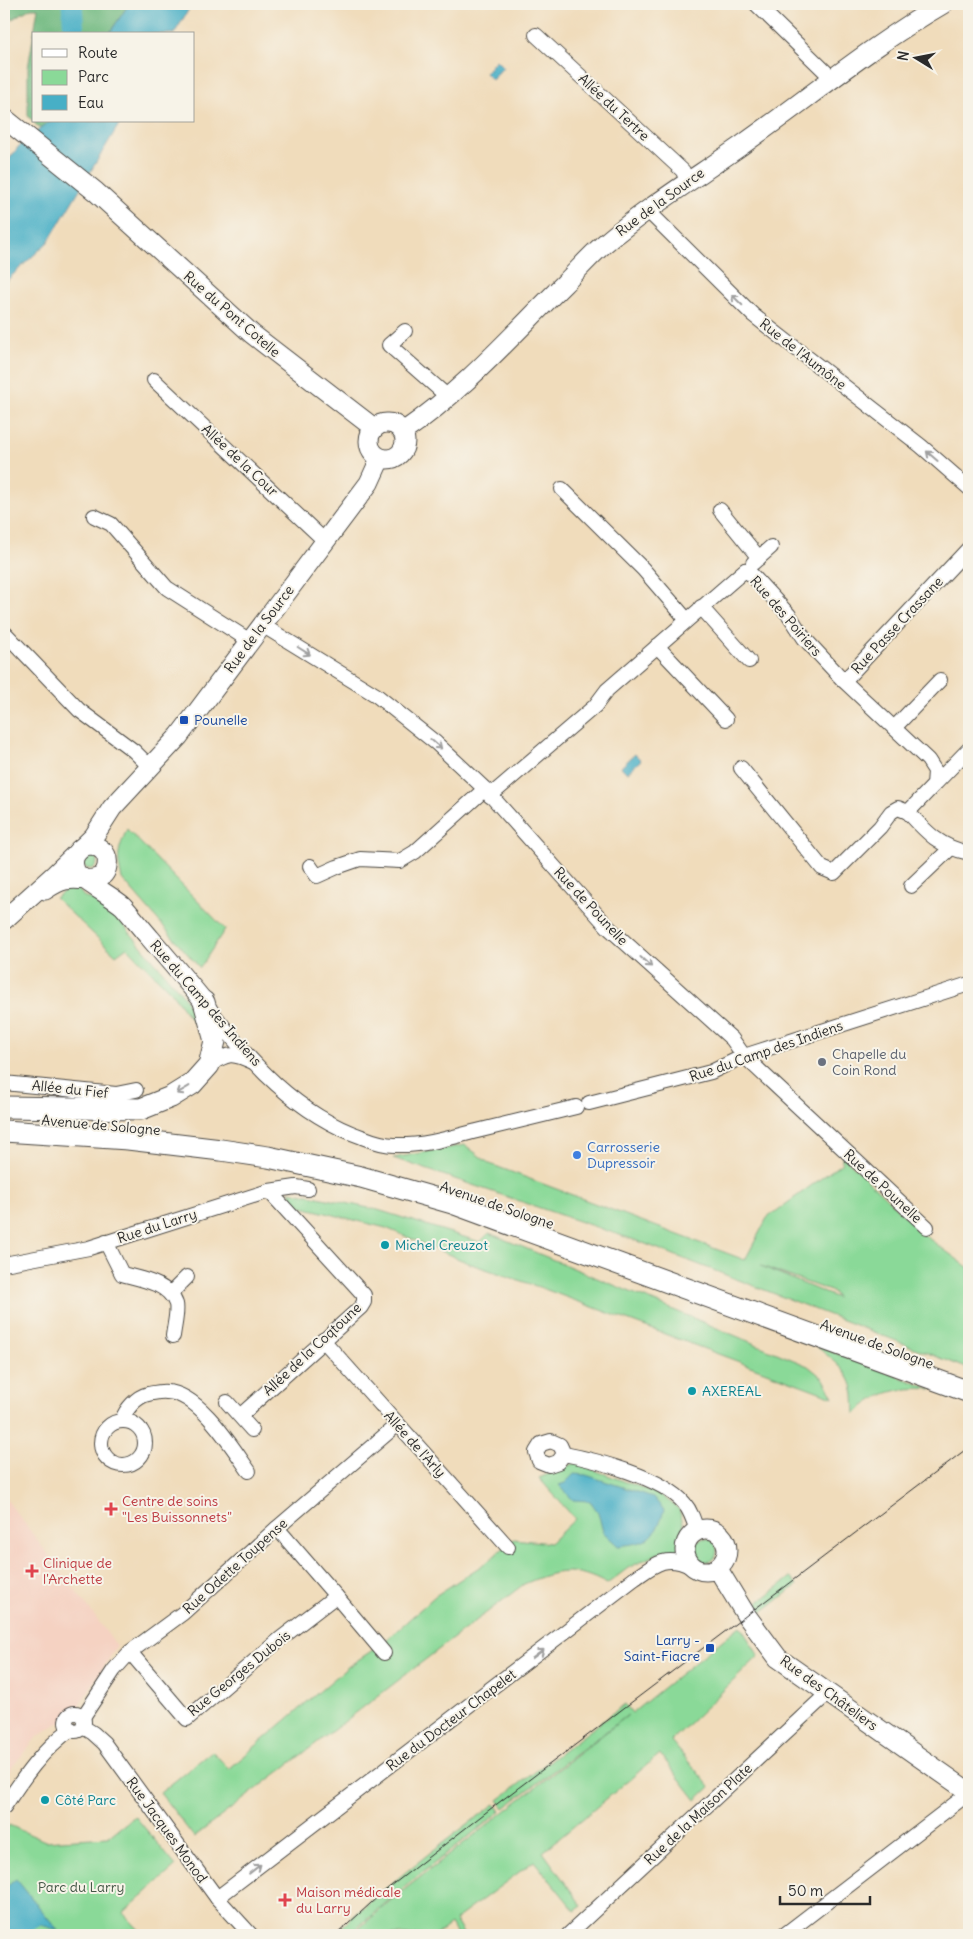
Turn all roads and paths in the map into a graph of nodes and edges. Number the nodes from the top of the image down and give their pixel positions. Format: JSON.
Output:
{"nodes":[{"id":1,"x":756,"y":4,"type":"edge"},
{"id":2,"x":934,"y":6,"type":"edge"},
{"id":3,"x":536,"y":35,"type":"dead end"},
{"id":4,"x":833,"y":79,"type":"junction"},
{"id":5,"x":4,"y":118,"type":"edge"},
{"id":6,"x":687,"y":182,"type":"junction"},
{"id":7,"x":647,"y":210,"type":"junction"},
{"id":8,"x":405,"y":331,"type":"dead end"},
{"id":9,"x":154,"y":380,"type":"dead end"},
{"id":10,"x":448,"y":397,"type":"junction"},
{"id":11,"x":374,"y":428,"type":"junction"},
{"id":12,"x":403,"y":432,"type":"junction"},
{"id":13,"x":380,"y":458,"type":"junction"},
{"id":14,"x":969,"y":488,"type":"edge"},
{"id":15,"x":562,"y":489,"type":"dead end"},
{"id":16,"x":720,"y":510,"type":"dead end"},
{"id":17,"x":94,"y":516,"type":"dead end"},
{"id":18,"x":326,"y":540,"type":"junction"},
{"id":19,"x":771,"y":547,"type":"dead end"},
{"id":20,"x":969,"y":548,"type":"edge"},
{"id":21,"x":759,"y":558,"type":"junction"},
{"id":22,"x":745,"y":570,"type":"junction"},
{"id":23,"x":702,"y":607,"type":"junction"},
{"id":24,"x":687,"y":620,"type":"junction"},
{"id":25,"x":262,"y":625,"type":"junction"},
{"id":26,"x":4,"y":632,"type":"edge"},
{"id":27,"x":250,"y":641,"type":"junction"},
{"id":28,"x":657,"y":646,"type":"junction"},
{"id":29,"x":750,"y":661,"type":"dead end"},
{"id":30,"x":940,"y":680,"type":"dead end"},
{"id":31,"x":844,"y":681,"type":"junction"},
{"id":32,"x":726,"y":719,"type":"dead end"},
{"id":33,"x":894,"y":728,"type":"junction"},
{"id":34,"x":969,"y":749,"type":"edge"},
{"id":35,"x":150,"y":767,"type":"junction"},
{"id":36,"x":741,"y":768,"type":"dead end"},
{"id":37,"x":934,"y":784,"type":"junction"},
{"id":38,"x":128,"y":792,"type":"junction"},
{"id":39,"x":488,"y":792,"type":"junction"},
{"id":40,"x":908,"y":812,"type":"junction"},
{"id":41,"x":951,"y":848,"type":"junction"},
{"id":42,"x":79,"y":850,"type":"junction"},
{"id":43,"x":969,"y":853,"type":"edge"},
{"id":44,"x":108,"y":864,"type":"junction"},
{"id":45,"x":310,"y":866,"type":"dead end"},
{"id":46,"x":82,"y":878,"type":"junction"},
{"id":47,"x":911,"y":886,"type":"dead end"},
{"id":48,"x":23,"y":902,"type":"junction"},
{"id":49,"x":122,"y":906,"type":"junction"},
{"id":50,"x":4,"y":920,"type":"edge"},
{"id":51,"x":969,"y":984,"type":"edge"},
{"id":52,"x":204,"y":1002,"type":"junction"},
{"id":53,"x":744,"y":1056,"type":"junction"},
{"id":54,"x":256,"y":1063,"type":"junction"},
{"id":55,"x":209,"y":1064,"type":"junction"},
{"id":56,"x":4,"y":1083,"type":"edge"},
{"id":57,"x":136,"y":1090,"type":"dead end"},
{"id":58,"x":4,"y":1107,"type":"edge"},
{"id":59,"x":4,"y":1117,"type":"edge"},
{"id":60,"x":4,"y":1131,"type":"edge"},
{"id":61,"x":308,"y":1189,"type":"dead end"},
{"id":62,"x":269,"y":1191,"type":"junction"},
{"id":63,"x":927,"y":1227,"type":"dead end"},
{"id":64,"x":106,"y":1242,"type":"junction"},
{"id":65,"x":4,"y":1264,"type":"edge"},
{"id":66,"x":187,"y":1277,"type":"dead end"},
{"id":67,"x":170,"y":1294,"type":"junction"},
{"id":68,"x":173,"y":1336,"type":"dead end"},
{"id":69,"x":323,"y":1340,"type":"junction"},
{"id":70,"x":969,"y":1378,"type":"edge"},
{"id":71,"x":969,"y":1393,"type":"edge"},
{"id":72,"x":227,"y":1402,"type":"dead end"},
{"id":73,"x":241,"y":1415,"type":"junction"},
{"id":74,"x":122,"y":1420,"type":"dead end"},
{"id":75,"x":398,"y":1424,"type":"junction"},
{"id":76,"x":252,"y":1430,"type":"dead end"},
{"id":77,"x":564,"y":1454,"type":"dead end"},
{"id":78,"x":249,"y":1470,"type":"dead end"},
{"id":79,"x":277,"y":1528,"type":"junction"},
{"id":80,"x":697,"y":1530,"type":"junction"},
{"id":81,"x":508,"y":1547,"type":"dead end"},
{"id":82,"x":690,"y":1566,"type":"junction"},
{"id":83,"x":715,"y":1570,"type":"junction"},
{"id":84,"x":336,"y":1596,"type":"junction"},
{"id":85,"x":130,"y":1652,"type":"junction"},
{"id":86,"x":384,"y":1653,"type":"dead end"},
{"id":87,"x":828,"y":1693,"type":"junction"},
{"id":88,"x":79,"y":1724,"type":"junction"},
{"id":89,"x":969,"y":1793,"type":"edge"},
{"id":90,"x":4,"y":1806,"type":"edge"},
{"id":91,"x":217,"y":1898,"type":"junction"},
{"id":92,"x":251,"y":1935,"type":"edge"},
{"id":93,"x":568,"y":1935,"type":"edge"},
{"id":94,"x":784,"y":1935,"type":"edge"}],
"edges":[{"from":1,"to":4,"type":"street"},
{"from":2,"to":4,"type":"main road","name":"Rue de la Source"},
{"from":3,"to":6,"type":"street","name":"Allée du Tertre"},
{"from":4,"to":6,"type":"main road","name":"Rue de la Source"},
{"from":5,"to":11,"type":"main road","name":"Rue du Pont Cotelle"},
{"from":6,"to":7,"type":"main road","name":"Rue de la Source"},
{"from":7,"to":10,"type":"main road","name":"Rue de la Source"},
{"from":14,"to":7,"type":"street","name":"Rue de l'Aumône","one_way":true},
{"from":8,"to":10,"type":"street"},
{"from":9,"to":18,"type":"street","name":"Allée de la Cour"},
{"from":10,"to":12,"type":"main road","name":"Rue de la Source"},
{"from":11,"to":12,"type":"main road"},
{"from":11,"to":13,"type":"main road"},
{"from":12,"to":13,"type":"main road"},
{"from":13,"to":18,"type":"main road","name":"Rue de la Source"},
{"from":15,"to":24,"type":"street"},
{"from":16,"to":21,"type":"street"},
{"from":17,"to":27,"type":"street"},
{"from":18,"to":25,"type":"main road","name":"Rue de la Source"},
{"from":19,"to":21,"type":"street"},
{"from":20,"to":31,"type":"street","name":"Rue Passe Crassane"},
{"from":21,"to":22,"type":"street"},
{"from":22,"to":23,"type":"street","name":"Rue des Poiriers"},
{"from":22,"to":31,"type":"street","name":"Rue des Poiriers"},
{"from":23,"to":24,"type":"street","name":"Rue des Poiriers"},
{"from":23,"to":29,"type":"street"},
{"from":24,"to":28,"type":"street","name":"Rue des Poiriers"},
{"from":25,"to":27,"type":"main road","name":"Rue de la Source"},
{"from":25,"to":39,"type":"street","name":"Rue de Pounelle","one_way":true},
{"from":26,"to":35,"type":"street"},
{"from":27,"to":35,"type":"main road","name":"Rue de la Source"},
{"from":28,"to":32,"type":"street"},
{"from":28,"to":39,"type":"street","name":"Rue des Poiriers"},
{"from":30,"to":33,"type":"street"},
{"from":31,"to":33,"type":"street","name":"Rue des Poiriers"},
{"from":33,"to":37,"type":"street","name":"Rue des Poiriers"},
{"from":34,"to":37,"type":"street"},
{"from":35,"to":38,"type":"main road","name":"Rue de la Source"},
{"from":36,"to":40,"type":"street"},
{"from":37,"to":40,"type":"street"},
{"from":38,"to":42,"type":"main road","name":"Rue de la Source"},
{"from":38,"to":44,"type":"main road","name":"Rue de la Source"},
{"from":39,"to":45,"type":"street","name":"Rue des Poiriers"},
{"from":39,"to":53,"type":"street","name":"Rue de Pounelle","one_way":true},
{"from":40,"to":41,"type":"street"},
{"from":41,"to":43,"type":"street"},
{"from":41,"to":47,"type":"street"},
{"from":42,"to":44,"type":"main road"},
{"from":42,"to":46,"type":"main road"},
{"from":42,"to":48,"type":"main road","name":"Rue de la Source"},
{"from":44,"to":46,"type":"main road"},
{"from":44,"to":49,"type":"main road","name":"Rue du Camp des Indiens"},
{"from":46,"to":48,"type":"main road","name":"Rue de la Source"},
{"from":46,"to":49,"type":"main road","name":"Rue du Camp des Indiens"},
{"from":48,"to":50,"type":"main road","name":"Rue de la Source"},
{"from":49,"to":52,"type":"main road","name":"Rue du Camp des Indiens"},
{"from":51,"to":53,"type":"street","name":"Rue du Camp des Indiens"},
{"from":52,"to":54,"type":"street","name":"Rue du Camp des Indiens"},
{"from":52,"to":55,"type":"main road"},
{"from":53,"to":54,"type":"street","name":"Rue du Camp des Indiens"},
{"from":53,"to":63,"type":"street","name":"Rue de Pounelle"},
{"from":54,"to":55,"type":"street"},
{"from":55,"to":58,"type":"main road","one_way":true},
{"from":56,"to":57,"type":"street","name":"Allée du Fief"},
{"from":59,"to":70,"type":"main road","name":"Avenue de Sologne"},
{"from":60,"to":71,"type":"main road","name":"Avenue de Sologne"},
{"from":61,"to":62,"type":"street","name":"Rue du Larry"},
{"from":62,"to":64,"type":"street","name":"Rue du Larry"},
{"from":62,"to":69,"type":"street","name":"Allée de la Coqtoune"},
{"from":64,"to":65,"type":"street","name":"Rue du Larry"},
{"from":64,"to":67,"type":"street"},
{"from":66,"to":67,"type":"street"},
{"from":67,"to":68,"type":"street"},
{"from":69,"to":73,"type":"street","name":"Allée de la Coqtoune"},
{"from":69,"to":75,"type":"street","name":"Allée de l'Arly"},
{"from":72,"to":73,"type":"street"},
{"from":73,"to":76,"type":"street"},
{"from":74,"to":78,"type":"street"},
{"from":75,"to":79,"type":"street","name":"Rue Odette Toupense"},
{"from":75,"to":81,"type":"street","name":"Allée de l'Arly"},
{"from":77,"to":80,"type":"street"},
{"from":79,"to":84,"type":"street"},
{"from":79,"to":85,"type":"street","name":"Rue Odette Toupense"},
{"from":80,"to":82,"type":"main road"},
{"from":80,"to":83,"type":"main road"},
{"from":82,"to":83,"type":"main road"},
{"from":91,"to":82,"type":"street","name":"Rue du Docteur Chapelet","one_way":true},
{"from":83,"to":87,"type":"main road","name":"Rue des Châteliers"},
{"from":84,"to":85,"type":"street","name":"Rue Georges Dubois"},
{"from":84,"to":86,"type":"street"},
{"from":85,"to":88,"type":"street","name":"Rue Odette Toupense"},
{"from":87,"to":89,"type":"main road","name":"Rue des Châteliers"},
{"from":87,"to":93,"type":"street","name":"Rue de la Maison Plate"},
{"from":88,"to":90,"type":"street"},
{"from":88,"to":91,"type":"street","name":"Rue Jacques Monod"},
{"from":89,"to":94,"type":"street"},
{"from":91,"to":92,"type":"street","name":"Rue Jacques Monod"}]}
